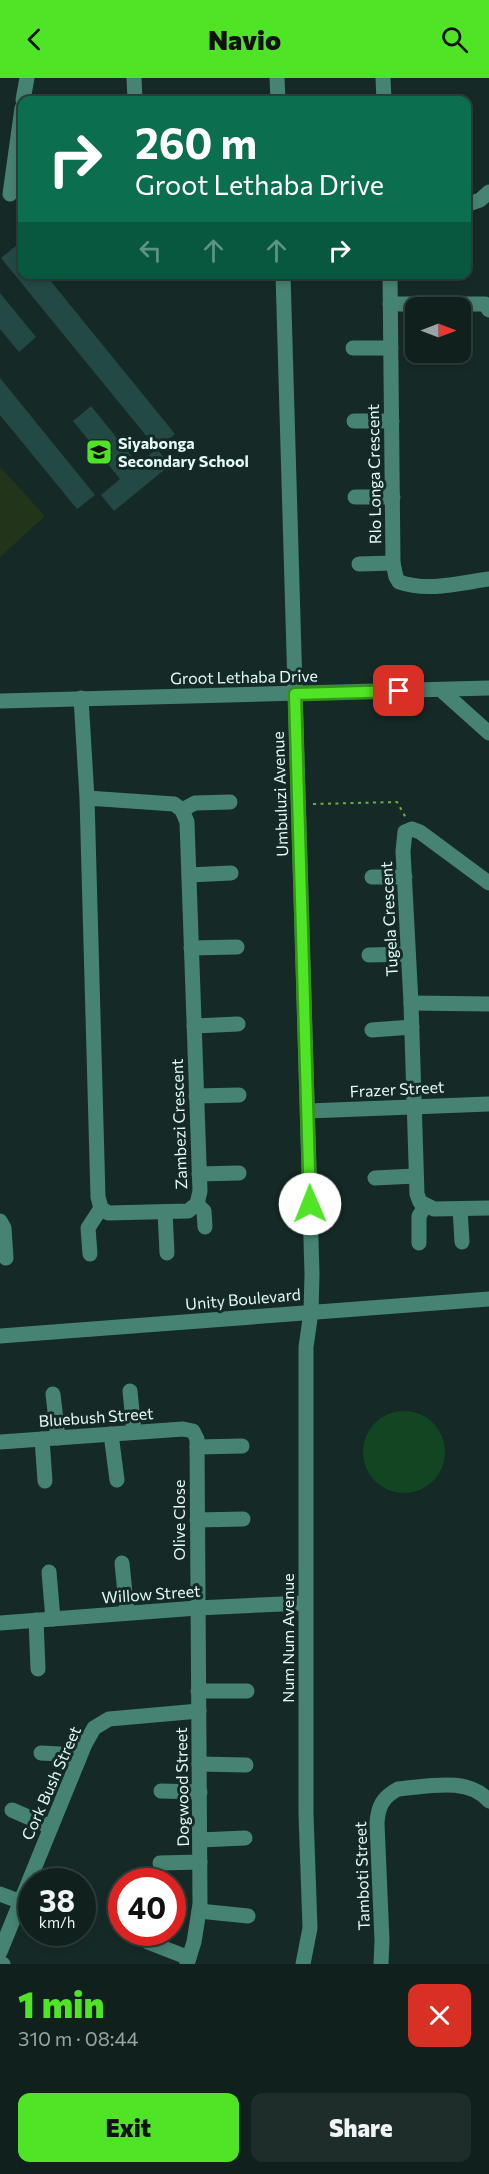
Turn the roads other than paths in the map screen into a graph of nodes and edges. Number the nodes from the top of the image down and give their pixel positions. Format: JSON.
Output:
{"nodes":[{"id":1,"x":27,"y":78,"type":"edge"},
{"id":2,"x":134,"y":78,"type":"edge"},
{"id":3,"x":277,"y":78,"type":"edge"},
{"id":4,"x":383,"y":78,"type":"edge"},
{"id":5,"x":25,"y":96,"type":"edge"},
{"id":6,"x":135,"y":96,"type":"edge"},
{"id":7,"x":278,"y":96,"type":"edge"},
{"id":8,"x":384,"y":96,"type":"edge"},
{"id":9,"x":18,"y":139,"type":"edge"},
{"id":10,"x":489,"y":192,"type":"edge"},
{"id":11,"x":11,"y":194,"type":"edge"},
{"id":12,"x":471,"y":203,"type":"edge"},
{"id":13,"x":283,"y":279,"type":"edge"},
{"id":14,"x":390,"y":279,"type":"edge"},
{"id":15,"x":390,"y":304,"type":"junction"},
{"id":16,"x":489,"y":310,"type":"edge"},
{"id":17,"x":353,"y":348,"type":"dead end"},
{"id":18,"x":391,"y":348,"type":"junction"},
{"id":19,"x":354,"y":421,"type":"dead end"},
{"id":20,"x":392,"y":421,"type":"junction"},
{"id":21,"x":393,"y":496,"type":"junction"},
{"id":22,"x":355,"y":497,"type":"dead end"},
{"id":23,"x":393,"y":563,"type":"junction"},
{"id":24,"x":359,"y":564,"type":"dead end"},
{"id":25,"x":489,"y":579,"type":"edge"},
{"id":26,"x":489,"y":688,"type":"edge"},
{"id":27,"x":441,"y":690,"type":"junction"},
{"id":28,"x":295,"y":694,"type":"junction"},
{"id":29,"x":81,"y":698,"type":"junction"},
{"id":30,"x":0,"y":700,"type":"edge"},
{"id":31,"x":489,"y":733,"type":"edge"},
{"id":32,"x":87,"y":798,"type":"junction"},
{"id":33,"x":230,"y":802,"type":"dead end"},
{"id":34,"x":182,"y":810,"type":"junction"},
{"id":35,"x":231,"y":873,"type":"dead end"},
{"id":36,"x":189,"y":875,"type":"junction"},
{"id":37,"x":372,"y":877,"type":"dead end"},
{"id":38,"x":405,"y":877,"type":"junction"},
{"id":39,"x":489,"y":883,"type":"edge"},
{"id":40,"x":237,"y":947,"type":"dead end"},
{"id":41,"x":192,"y":948,"type":"junction"},
{"id":42,"x":408,"y":954,"type":"junction"},
{"id":43,"x":369,"y":955,"type":"dead end"},
{"id":44,"x":411,"y":1003,"type":"junction"},
{"id":45,"x":489,"y":1004,"type":"edge"},
{"id":46,"x":238,"y":1024,"type":"dead end"},
{"id":47,"x":194,"y":1026,"type":"junction"},
{"id":48,"x":412,"y":1027,"type":"junction"},
{"id":49,"x":372,"y":1030,"type":"dead end"},
{"id":50,"x":239,"y":1095,"type":"dead end"},
{"id":51,"x":196,"y":1096,"type":"junction"},
{"id":52,"x":489,"y":1104,"type":"edge"},
{"id":53,"x":414,"y":1106,"type":"junction"},
{"id":54,"x":308,"y":1111,"type":"junction"},
{"id":55,"x":239,"y":1173,"type":"dead end"},
{"id":56,"x":199,"y":1174,"type":"junction"},
{"id":57,"x":416,"y":1176,"type":"junction"},
{"id":58,"x":375,"y":1178,"type":"dead end"},
{"id":59,"x":197,"y":1204,"type":"junction"},
{"id":60,"x":425,"y":1206,"type":"junction"},
{"id":61,"x":101,"y":1208,"type":"junction"},
{"id":62,"x":489,"y":1208,"type":"edge"},
{"id":63,"x":460,"y":1209,"type":"junction"},
{"id":64,"x":165,"y":1212,"type":"junction"},
{"id":65,"x":0,"y":1221,"type":"edge"},
{"id":66,"x":205,"y":1227,"type":"dead end"},
{"id":67,"x":462,"y":1242,"type":"dead end"},
{"id":68,"x":419,"y":1243,"type":"dead end"},
{"id":69,"x":167,"y":1252,"type":"dead end"},
{"id":70,"x":90,"y":1254,"type":"dead end"},
{"id":71,"x":6,"y":1258,"type":"dead end"},
{"id":72,"x":489,"y":1299,"type":"edge"},
{"id":73,"x":311,"y":1312,"type":"junction"},
{"id":74,"x":0,"y":1336,"type":"edge"},
{"id":75,"x":130,"y":1391,"type":"dead end"},
{"id":76,"x":53,"y":1394,"type":"dead end"},
{"id":77,"x":134,"y":1432,"type":"junction"},
{"id":78,"x":111,"y":1434,"type":"junction"},
{"id":79,"x":58,"y":1438,"type":"junction"},
{"id":80,"x":42,"y":1439,"type":"junction"},
{"id":81,"x":196,"y":1440,"type":"junction"},
{"id":82,"x":0,"y":1442,"type":"edge"},
{"id":83,"x":242,"y":1446,"type":"dead end"},
{"id":84,"x":117,"y":1480,"type":"dead end"},
{"id":85,"x":45,"y":1481,"type":"dead end"},
{"id":86,"x":243,"y":1519,"type":"dead end"},
{"id":87,"x":197,"y":1520,"type":"junction"},
{"id":88,"x":122,"y":1563,"type":"dead end"},
{"id":89,"x":49,"y":1572,"type":"dead end"},
{"id":90,"x":305,"y":1604,"type":"junction"},
{"id":91,"x":197,"y":1608,"type":"junction"},
{"id":92,"x":127,"y":1613,"type":"junction"},
{"id":93,"x":53,"y":1619,"type":"junction"},
{"id":94,"x":36,"y":1620,"type":"junction"},
{"id":95,"x":0,"y":1623,"type":"edge"},
{"id":96,"x":38,"y":1670,"type":"dead end"},
{"id":97,"x":198,"y":1691,"type":"junction"},
{"id":98,"x":247,"y":1691,"type":"dead end"},
{"id":99,"x":199,"y":1711,"type":"junction"},
{"id":100,"x":41,"y":1753,"type":"dead end"},
{"id":101,"x":78,"y":1761,"type":"junction"},
{"id":102,"x":199,"y":1764,"type":"junction"},
{"id":103,"x":246,"y":1765,"type":"dead end"},
{"id":104,"x":161,"y":1791,"type":"dead end"},
{"id":105,"x":200,"y":1792,"type":"junction"},
{"id":106,"x":489,"y":1801,"type":"edge"},
{"id":107,"x":12,"y":1810,"type":"dead end"},
{"id":108,"x":51,"y":1827,"type":"junction"},
{"id":109,"x":245,"y":1838,"type":"dead end"},
{"id":110,"x":200,"y":1840,"type":"junction"},
{"id":111,"x":200,"y":1862,"type":"junction"},
{"id":112,"x":160,"y":1863,"type":"dead end"},
{"id":113,"x":36,"y":1868,"type":"edge"},
{"id":114,"x":0,"y":1894,"type":"edge"},
{"id":115,"x":18,"y":1894,"type":"edge"},
{"id":116,"x":199,"y":1911,"type":"junction"},
{"id":117,"x":18,"y":1912,"type":"edge"},
{"id":118,"x":248,"y":1916,"type":"dead end"},
{"id":119,"x":156,"y":1946,"type":"edge"},
{"id":120,"x":0,"y":1952,"type":"edge"},
{"id":121,"x":188,"y":1961,"type":"edge"},
{"id":122,"x":385,"y":1963,"type":"edge"},
{"id":123,"x":303,"y":1964,"type":"edge"}],
"edges":[{"from":1,"to":5,"type":"street"},
{"from":2,"to":6,"type":"street"},
{"from":3,"to":7,"type":"street"},
{"from":4,"to":8,"type":"street"},
{"from":9,"to":11,"type":"street"},
{"from":10,"to":12,"type":"street"},
{"from":13,"to":28,"type":"street","name":"Umbuluzi Avenue"},
{"from":14,"to":15,"type":"street","name":"Rlo Longa Crescent"},
{"from":15,"to":16,"type":"street"},
{"from":15,"to":18,"type":"street","name":"Rlo Longa Crescent"},
{"from":17,"to":18,"type":"street"},
{"from":18,"to":20,"type":"street","name":"Rlo Longa Crescent"},
{"from":19,"to":20,"type":"street"},
{"from":20,"to":21,"type":"street","name":"Rlo Longa Crescent"},
{"from":21,"to":22,"type":"street"},
{"from":21,"to":23,"type":"street","name":"Rlo Longa Crescent"},
{"from":23,"to":24,"type":"street"},
{"from":23,"to":25,"type":"street","name":"Rlo Longa Crescent"},
{"from":26,"to":27,"type":"street","name":"Groot Lethaba Drive"},
{"from":27,"to":28,"type":"street","name":"Groot Lethaba Drive"},
{"from":27,"to":31,"type":"street"},
{"from":28,"to":29,"type":"street","name":"Groot Lethaba Drive"},
{"from":28,"to":54,"type":"street","name":"Umbuluzi Avenue"},
{"from":29,"to":30,"type":"street","name":"Groot Lethaba Drive"},
{"from":29,"to":32,"type":"street"},
{"from":32,"to":34,"type":"street"},
{"from":32,"to":61,"type":"street"},
{"from":33,"to":34,"type":"street"},
{"from":34,"to":36,"type":"street","name":"Zambezi Crescent"},
{"from":35,"to":36,"type":"street"},
{"from":36,"to":41,"type":"street","name":"Zambezi Crescent"},
{"from":37,"to":38,"type":"street"},
{"from":38,"to":39,"type":"street","name":"Tugela Crescent"},
{"from":38,"to":42,"type":"street","name":"Tugela Crescent"},
{"from":40,"to":41,"type":"street"},
{"from":41,"to":47,"type":"street","name":"Zambezi Crescent"},
{"from":42,"to":43,"type":"street"},
{"from":42,"to":44,"type":"street","name":"Tugela Crescent"},
{"from":44,"to":45,"type":"street"},
{"from":44,"to":48,"type":"street","name":"Tugela Crescent"},
{"from":46,"to":47,"type":"street"},
{"from":47,"to":51,"type":"street","name":"Zambezi Crescent"},
{"from":48,"to":49,"type":"street"},
{"from":48,"to":53,"type":"street","name":"Tugela Crescent"},
{"from":50,"to":51,"type":"street"},
{"from":51,"to":56,"type":"street","name":"Zambezi Crescent"},
{"from":52,"to":53,"type":"street","name":"Frazer Street"},
{"from":53,"to":54,"type":"street","name":"Frazer Street"},
{"from":53,"to":57,"type":"street","name":"Tugela Crescent"},
{"from":54,"to":73,"type":"street","name":"Umbuluzi Avenue"},
{"from":55,"to":56,"type":"street"},
{"from":56,"to":59,"type":"street","name":"Zambezi Crescent"},
{"from":57,"to":58,"type":"street"},
{"from":57,"to":60,"type":"street","name":"Tugela Crescent"},
{"from":59,"to":64,"type":"street","name":"Zambezi Crescent"},
{"from":59,"to":66,"type":"street"},
{"from":60,"to":63,"type":"street"},
{"from":60,"to":68,"type":"street"},
{"from":61,"to":64,"type":"street","name":"Zambezi Crescent"},
{"from":61,"to":70,"type":"street"},
{"from":62,"to":63,"type":"street"},
{"from":63,"to":67,"type":"street"},
{"from":64,"to":69,"type":"street"},
{"from":65,"to":71,"type":"street"},
{"from":72,"to":73,"type":"street","name":"Unity Boulevard"},
{"from":73,"to":74,"type":"street","name":"Unity Boulevard"},
{"from":73,"to":90,"type":"street","name":"Num Num Avenue"},
{"from":75,"to":77,"type":"street"},
{"from":76,"to":79,"type":"street"},
{"from":77,"to":78,"type":"street","name":"Bluebush Street"},
{"from":77,"to":81,"type":"street","name":"Bluebush Street"},
{"from":78,"to":79,"type":"street","name":"Bluebush Street"},
{"from":78,"to":84,"type":"street"},
{"from":79,"to":80,"type":"street","name":"Bluebush Street"},
{"from":80,"to":82,"type":"street","name":"Bluebush Street"},
{"from":80,"to":85,"type":"street"},
{"from":81,"to":83,"type":"street","name":"Bluebush Street"},
{"from":81,"to":87,"type":"street","name":"Olive Close"},
{"from":86,"to":87,"type":"street"},
{"from":87,"to":91,"type":"street","name":"Olive Close"},
{"from":88,"to":92,"type":"street"},
{"from":89,"to":93,"type":"street"},
{"from":90,"to":91,"type":"street","name":"Willow Street"},
{"from":90,"to":123,"type":"street","name":"Num Num Avenue"},
{"from":91,"to":92,"type":"street","name":"Willow Street"},
{"from":91,"to":97,"type":"street","name":"Dogwood Street"},
{"from":92,"to":93,"type":"street","name":"Willow Street"},
{"from":93,"to":94,"type":"street","name":"Willow Street"},
{"from":94,"to":95,"type":"street","name":"Willow Street"},
{"from":94,"to":96,"type":"street"},
{"from":97,"to":98,"type":"street"},
{"from":97,"to":99,"type":"street","name":"Dogwood Street"},
{"from":99,"to":101,"type":"street","name":"Cork Bush Street"},
{"from":99,"to":102,"type":"street","name":"Dogwood Street"},
{"from":100,"to":101,"type":"street"},
{"from":101,"to":108,"type":"street","name":"Cork Bush Street"},
{"from":102,"to":103,"type":"street"},
{"from":102,"to":105,"type":"street","name":"Dogwood Street"},
{"from":104,"to":105,"type":"street"},
{"from":105,"to":110,"type":"street","name":"Dogwood Street"},
{"from":106,"to":122,"type":"street","name":"Tamboti Street"},
{"from":107,"to":108,"type":"street"},
{"from":108,"to":113,"type":"street","name":"Cork Bush Street"},
{"from":109,"to":110,"type":"street"},
{"from":110,"to":111,"type":"street","name":"Dogwood Street"},
{"from":111,"to":112,"type":"street"},
{"from":111,"to":116,"type":"street","name":"Dogwood Street"},
{"from":114,"to":115,"type":"street"},
{"from":116,"to":118,"type":"street"},
{"from":116,"to":121,"type":"street","name":"Dogwood Street"},
{"from":117,"to":120,"type":"street","name":"Cork Bush Street"},
{"from":119,"to":121,"type":"street"}]}
